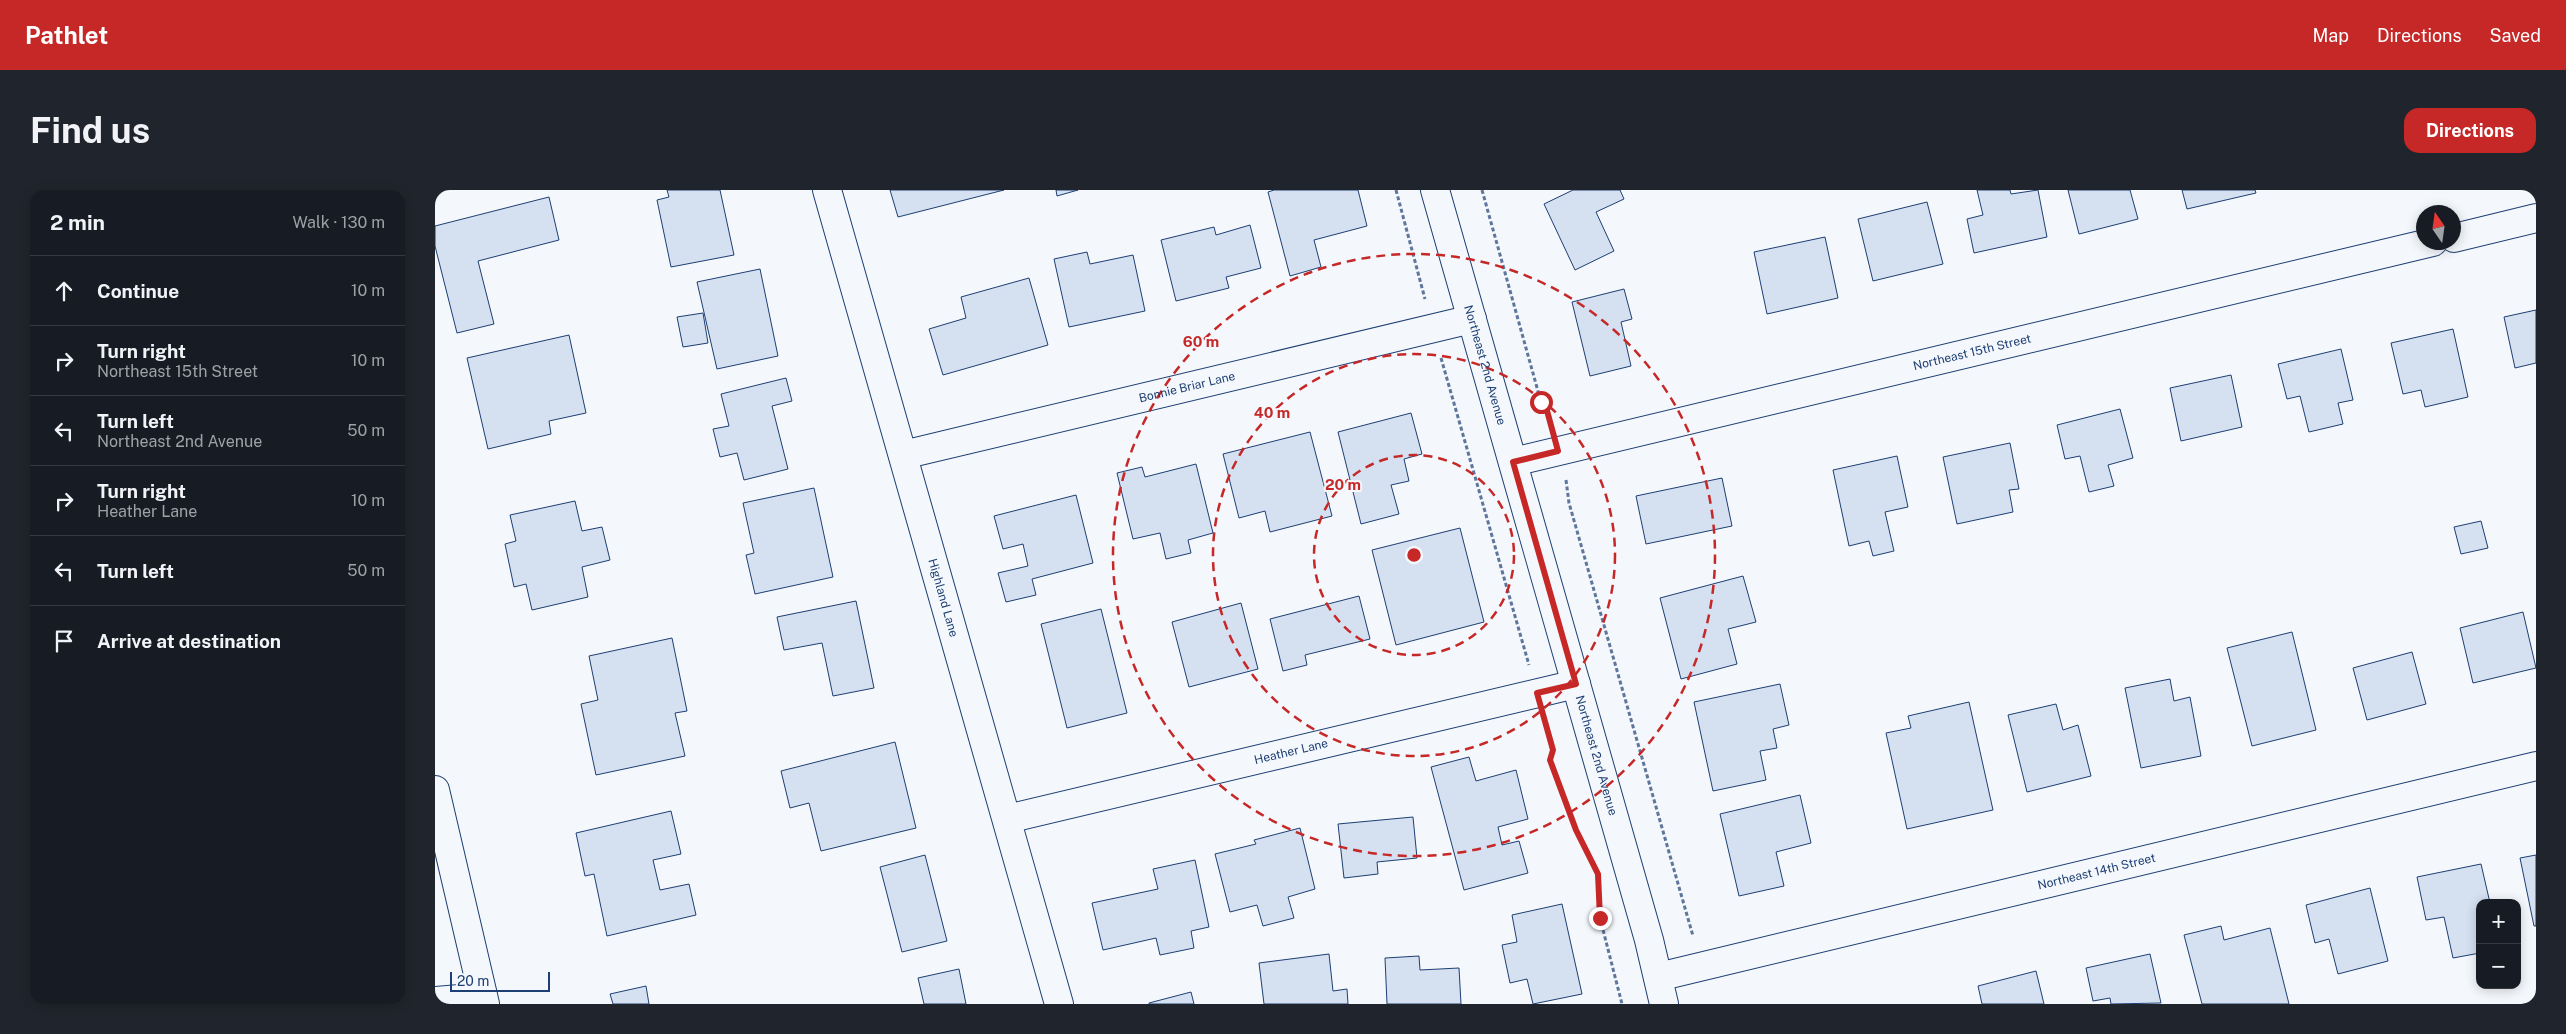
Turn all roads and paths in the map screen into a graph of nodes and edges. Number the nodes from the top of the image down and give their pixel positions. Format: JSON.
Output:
{"nodes":[{"id":1,"x":827,"y":190,"type":"edge"},
{"id":2,"x":1396,"y":190,"type":"edge"},
{"id":3,"x":1435,"y":190,"type":"edge"},
{"id":4,"x":1482,"y":190,"type":"edge"},
{"id":5,"x":2536,"y":218,"type":"edge"},
{"id":6,"x":2461,"y":236,"type":"edge"},
{"id":7,"x":2416,"y":246,"type":"edge"},
{"id":8,"x":1472,"y":319,"type":"junction"},
{"id":9,"x":1433,"y":328,"type":"junction"},
{"id":10,"x":1558,"y":451,"type":"junction"},
{"id":11,"x":903,"y":454,"type":"junction"},
{"id":12,"x":1513,"y":462,"type":"junction"},
{"id":13,"x":1576,"y":684,"type":"junction"},
{"id":14,"x":1537,"y":693,"type":"junction"},
{"id":15,"x":2536,"y":766,"type":"edge"},
{"id":16,"x":435,"y":790,"type":"edge"},
{"id":17,"x":1007,"y":819,"type":"junction"},
{"id":18,"x":1594,"y":865,"type":"dead end"},
{"id":19,"x":1599,"y":883,"type":"dead end"},
{"id":20,"x":1701,"y":967,"type":"junction"},
{"id":21,"x":1658,"y":978,"type":"junction"},
{"id":22,"x":484,"y":1000,"type":"edge"},
{"id":23,"x":435,"y":1001,"type":"edge"},
{"id":24,"x":1059,"y":1004,"type":"edge"},
{"id":25,"x":1622,"y":1004,"type":"edge"},
{"id":26,"x":1664,"y":1004,"type":"edge"}],
"edges":[{"from":1,"to":11,"type":"street","name":"Highland Lane"},
{"from":2,"to":9,"type":"path"},
{"from":3,"to":8,"type":"street","name":"Northeast 2nd Avenue"},
{"from":4,"to":10,"type":"path"},
{"from":5,"to":6,"type":"street"},
{"from":7,"to":10,"type":"street","name":"Northeast 15th Street"},
{"from":8,"to":9,"type":"street","name":"Bonnie Briar Lane"},
{"from":8,"to":12,"type":"street","name":"Northeast 2nd Avenue"},
{"from":9,"to":11,"type":"street","name":"Bonnie Briar Lane"},
{"from":9,"to":14,"type":"path"},
{"from":10,"to":12,"type":"street","name":"Northeast 15th Street"},
{"from":10,"to":20,"type":"path"},
{"from":11,"to":17,"type":"street","name":"Highland Lane"},
{"from":12,"to":13,"type":"street","name":"Northeast 2nd Avenue"},
{"from":13,"to":14,"type":"street","name":"Heather Lane"},
{"from":13,"to":21,"type":"street","name":"Northeast 2nd Avenue"},
{"from":14,"to":17,"type":"street","name":"Heather Lane"},
{"from":14,"to":18,"type":"path"},
{"from":15,"to":20,"type":"street","name":"Northeast 14th Street"},
{"from":16,"to":22,"type":"street"},
{"from":17,"to":24,"type":"street","name":"Highland Lane"},
{"from":19,"to":25,"type":"path"},
{"from":20,"to":21,"type":"street","name":"Northeast 14th Street"},
{"from":21,"to":26,"type":"street","name":"Northeast 2nd Avenue"},
{"from":22,"to":23,"type":"street"}]}
